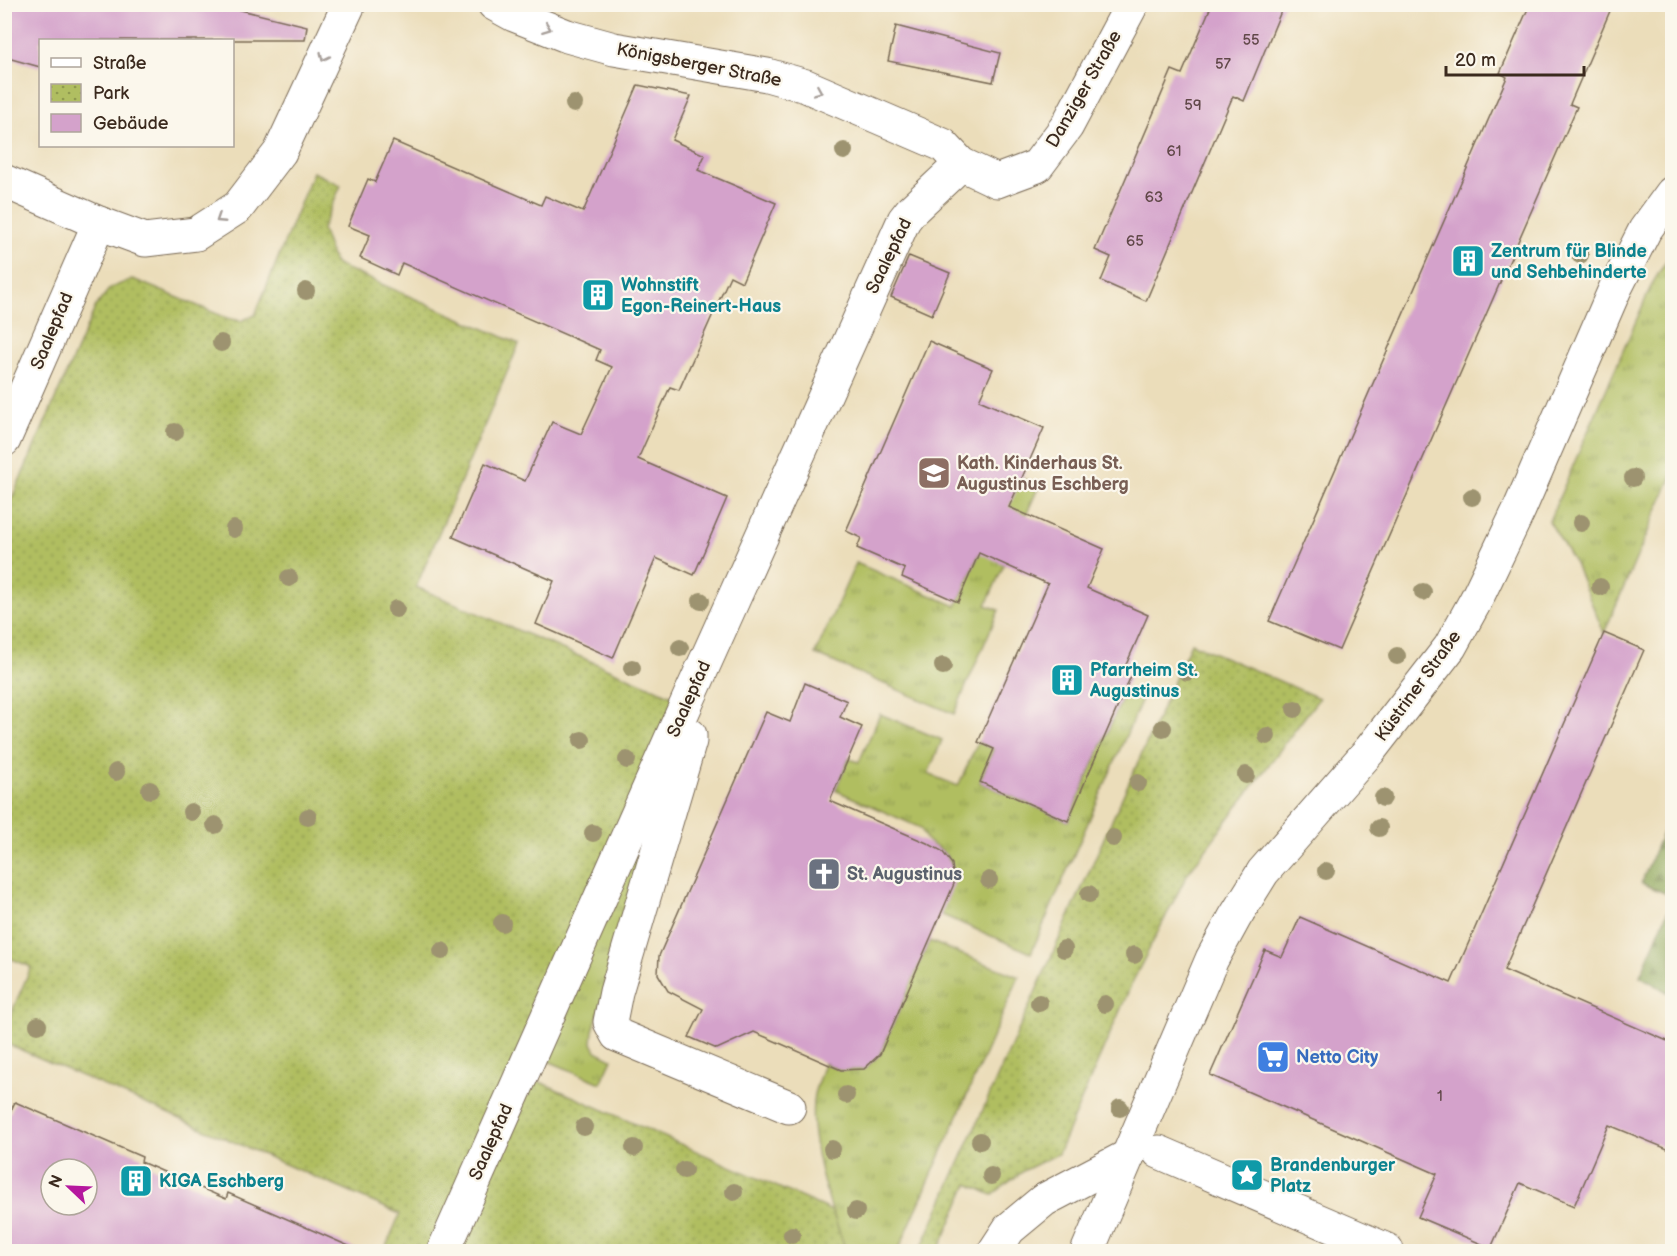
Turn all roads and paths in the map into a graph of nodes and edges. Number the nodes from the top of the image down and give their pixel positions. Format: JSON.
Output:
{"nodes":[{"id":1,"x":349,"y":4,"type":"edge"},
{"id":2,"x":494,"y":4,"type":"edge"},
{"id":3,"x":1132,"y":4,"type":"edge"},
{"id":4,"x":961,"y":164,"type":"junction"},
{"id":5,"x":997,"y":180,"type":"joint"},
{"id":6,"x":4,"y":181,"type":"edge"},
{"id":7,"x":1672,"y":193,"type":"edge"},
{"id":8,"x":99,"y":223,"type":"junction"},
{"id":9,"x":4,"y":440,"type":"edge"},
{"id":10,"x":689,"y":698,"type":"junction"},
{"id":11,"x":789,"y":1107,"type":"dead end"},
{"id":12,"x":1143,"y":1154,"type":"junction"},
{"id":13,"x":443,"y":1251,"type":"edge"},
{"id":14,"x":994,"y":1251,"type":"edge"},
{"id":15,"x":1087,"y":1251,"type":"edge"},
{"id":16,"x":1386,"y":1251,"type":"edge"}],
"edges":[{"from":1,"to":8,"type":"street","one_way":true},
{"from":2,"to":4,"type":"street","name":"Königsberger Straße","one_way":true},
{"from":3,"to":5,"type":"street","name":"Danziger Straße"},
{"from":4,"to":5,"type":"street","name":"Königsberger Straße"},
{"from":4,"to":10,"type":"street","name":"Saalepfad"},
{"from":6,"to":8,"type":"street"},
{"from":7,"to":12,"type":"street","name":"Küstriner Straße"},
{"from":8,"to":9,"type":"street","name":"Saalepfad"},
{"from":10,"to":11,"type":"street"},
{"from":10,"to":13,"type":"street","name":"Saalepfad"},
{"from":12,"to":14,"type":"street"},
{"from":12,"to":15,"type":"street","name":"Küstriner Straße"},
{"from":12,"to":16,"type":"street"}]}
